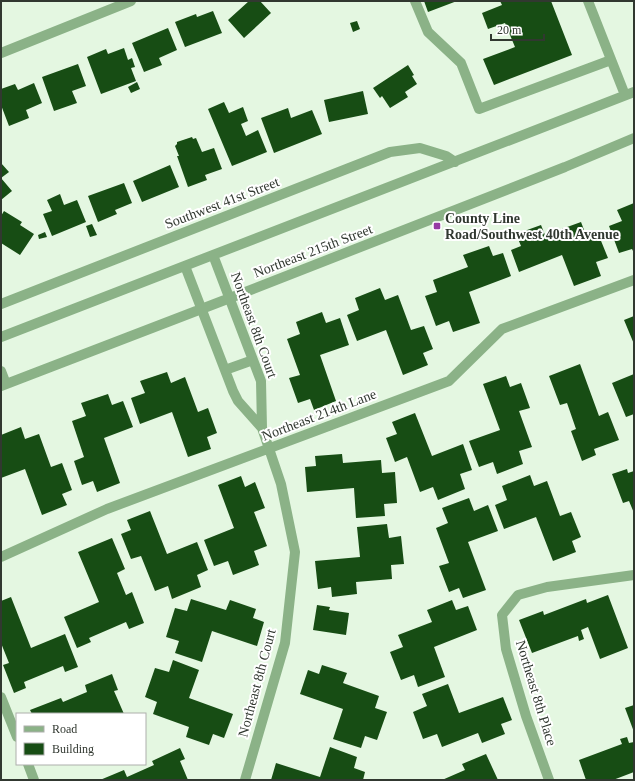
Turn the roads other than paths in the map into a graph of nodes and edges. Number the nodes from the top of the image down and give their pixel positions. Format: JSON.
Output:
{"nodes":[{"id":1,"x":131,"y":1,"type":"edge"},
{"id":2,"x":415,"y":1,"type":"edge"},
{"id":3,"x":588,"y":1,"type":"edge"},
{"id":4,"x":1,"y":53,"type":"edge"},
{"id":5,"x":611,"y":60,"type":"junction"},
{"id":6,"x":629,"y":94,"type":"edge"},
{"id":7,"x":634,"y":138,"type":"edge"},
{"id":8,"x":455,"y":162,"type":"junction"},
{"id":9,"x":213,"y":255,"type":"junction"},
{"id":10,"x":185,"y":266,"type":"junction"},
{"id":11,"x":634,"y":280,"type":"edge"},
{"id":12,"x":230,"y":298,"type":"junction"},
{"id":13,"x":1,"y":304,"type":"edge"},
{"id":14,"x":201,"y":310,"type":"junction"},
{"id":15,"x":1,"y":337,"type":"edge"},
{"id":16,"x":253,"y":360,"type":"junction"},
{"id":17,"x":225,"y":370,"type":"junction"},
{"id":18,"x":1,"y":371,"type":"edge"},
{"id":19,"x":4,"y":385,"type":"edge"},
{"id":20,"x":262,"y":428,"type":"junction"},
{"id":21,"x":269,"y":448,"type":"junction"},
{"id":22,"x":1,"y":557,"type":"edge"},
{"id":23,"x":634,"y":575,"type":"edge"},
{"id":24,"x":1,"y":697,"type":"edge"},
{"id":25,"x":16,"y":734,"type":"edge"},
{"id":26,"x":28,"y":765,"type":"edge"},
{"id":27,"x":34,"y":780,"type":"edge"},
{"id":28,"x":245,"y":780,"type":"edge"},
{"id":29,"x":549,"y":780,"type":"edge"}],
"edges":[{"from":1,"to":4,"type":"street"},
{"from":2,"to":5,"type":"street"},
{"from":3,"to":5,"type":"street"},
{"from":5,"to":6,"type":"street"},
{"from":6,"to":8,"type":"street"},
{"from":7,"to":12,"type":"street","name":"Northeast 215th Street"},
{"from":8,"to":9,"type":"street"},
{"from":8,"to":13,"type":"street","name":"Southwest 41st Street"},
{"from":9,"to":10,"type":"street"},
{"from":9,"to":12,"type":"street","name":"Northeast 8th Court"},
{"from":10,"to":14,"type":"street","name":"Northeast 8th Court"},
{"from":10,"to":15,"type":"street"},
{"from":11,"to":21,"type":"street","name":"Northeast 214th Lane"},
{"from":12,"to":14,"type":"street","name":"Northeast 215th Street"},
{"from":12,"to":16,"type":"street","name":"Northeast 8th Court"},
{"from":14,"to":17,"type":"street","name":"Northeast 8th Court"},
{"from":14,"to":19,"type":"street","name":"Northeast 215th Street"},
{"from":16,"to":17,"type":"street"},
{"from":16,"to":20,"type":"street","name":"Northeast 8th Court"},
{"from":17,"to":20,"type":"street","name":"Northeast 8th Court"},
{"from":18,"to":19,"type":"street"},
{"from":20,"to":21,"type":"street","name":"Northeast 8th Court"},
{"from":21,"to":22,"type":"street","name":"Northeast 214th Lane"},
{"from":21,"to":28,"type":"street","name":"Northeast 8th Court"},
{"from":23,"to":29,"type":"street","name":"Northeast 8th Place"},
{"from":24,"to":25,"type":"street"},
{"from":26,"to":27,"type":"street"}]}
